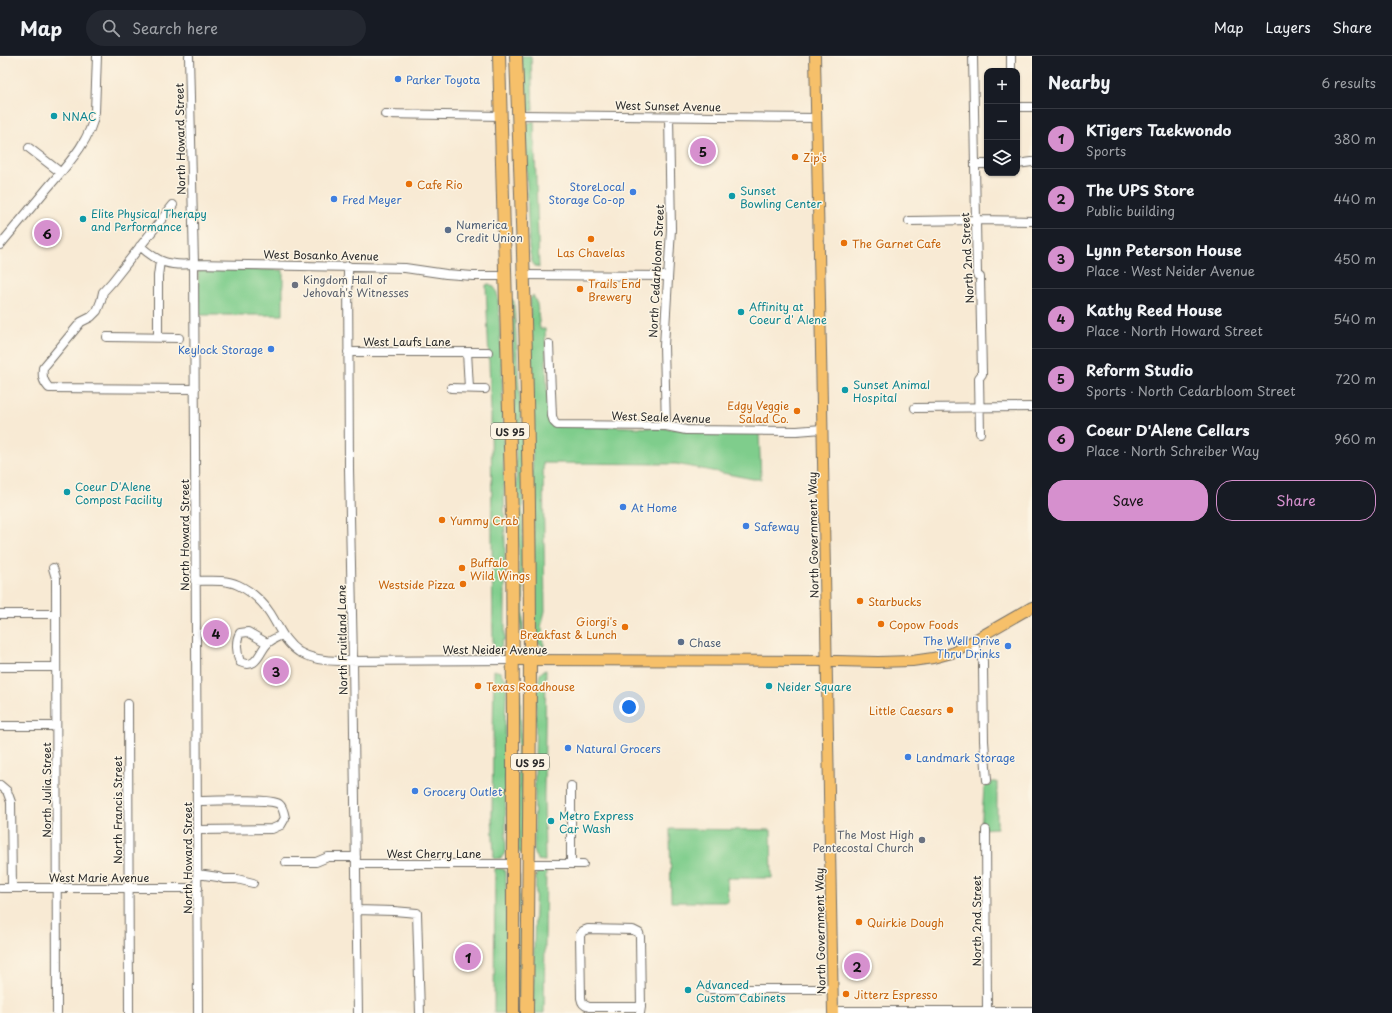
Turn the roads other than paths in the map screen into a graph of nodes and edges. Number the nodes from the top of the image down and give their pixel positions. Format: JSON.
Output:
{"nodes":[{"id":1,"x":97,"y":56,"type":"edge"},
{"id":2,"x":189,"y":56,"type":"edge"},
{"id":3,"x":499,"y":56,"type":"edge"},
{"id":4,"x":516,"y":56,"type":"edge"},
{"id":5,"x":815,"y":56,"type":"edge"},
{"id":6,"x":973,"y":56,"type":"edge"},
{"id":7,"x":1011,"y":56,"type":"edge"},
{"id":8,"x":1011,"y":68,"type":"edge"},
{"id":9,"x":1020,"y":107,"type":"edge"},
{"id":10,"x":1032,"y":107,"type":"edge"},
{"id":11,"x":385,"y":114,"type":"dead end"},
{"id":12,"x":518,"y":115,"type":"junction"},
{"id":13,"x":501,"y":116,"type":"junction"},
{"id":14,"x":669,"y":117,"type":"junction"},
{"id":15,"x":816,"y":118,"type":"junction"},
{"id":16,"x":29,"y":148,"type":"dead end"},
{"id":17,"x":1032,"y":162,"type":"edge"},
{"id":18,"x":975,"y":164,"type":"junction"},
{"id":19,"x":984,"y":164,"type":"edge"},
{"id":20,"x":1020,"y":164,"type":"edge"},
{"id":21,"x":60,"y":172,"type":"junction"},
{"id":22,"x":173,"y":205,"type":"dead end"},
{"id":23,"x":504,"y":212,"type":"junction"},
{"id":24,"x":976,"y":220,"type":"junction"},
{"id":25,"x":909,"y":221,"type":"dead end"},
{"id":26,"x":1032,"y":221,"type":"edge"},
{"id":27,"x":0,"y":245,"type":"edge"},
{"id":28,"x":140,"y":246,"type":"junction"},
{"id":29,"x":160,"y":261,"type":"junction"},
{"id":30,"x":194,"y":264,"type":"junction"},
{"id":31,"x":348,"y":266,"type":"junction"},
{"id":32,"x":523,"y":275,"type":"junction"},
{"id":33,"x":506,"y":276,"type":"junction"},
{"id":34,"x":668,"y":276,"type":"junction"},
{"id":35,"x":525,"y":331,"type":"junction"},
{"id":36,"x":107,"y":337,"type":"dead end"},
{"id":37,"x":158,"y":338,"type":"junction"},
{"id":38,"x":179,"y":338,"type":"dead end"},
{"id":39,"x":549,"y":344,"type":"dead end"},
{"id":40,"x":348,"y":352,"type":"junction"},
{"id":41,"x":467,"y":352,"type":"junction"},
{"id":42,"x":488,"y":352,"type":"dead end"},
{"id":43,"x":451,"y":388,"type":"dead end"},
{"id":44,"x":469,"y":388,"type":"junction"},
{"id":45,"x":195,"y":389,"type":"junction"},
{"id":46,"x":485,"y":389,"type":"dead end"},
{"id":47,"x":1032,"y":407,"type":"edge"},
{"id":48,"x":915,"y":408,"type":"dead end"},
{"id":49,"x":980,"y":408,"type":"junction"},
{"id":50,"x":666,"y":426,"type":"junction"},
{"id":51,"x":822,"y":429,"type":"junction"},
{"id":52,"x":980,"y":433,"type":"dead end"},
{"id":53,"x":53,"y":568,"type":"dead end"},
{"id":54,"x":196,"y":581,"type":"junction"},
{"id":55,"x":1032,"y":607,"type":"edge"},
{"id":56,"x":0,"y":614,"type":"edge"},
{"id":57,"x":56,"y":614,"type":"junction"},
{"id":58,"x":282,"y":635,"type":"junction"},
{"id":59,"x":972,"y":642,"type":"junction"},
{"id":60,"x":267,"y":643,"type":"dead end"},
{"id":61,"x":513,"y":660,"type":"junction"},
{"id":62,"x":530,"y":660,"type":"junction"},
{"id":63,"x":353,"y":661,"type":"junction"},
{"id":64,"x":827,"y":661,"type":"junction"},
{"id":65,"x":0,"y":667,"type":"edge"},
{"id":66,"x":56,"y":667,"type":"junction"},
{"id":67,"x":128,"y":704,"type":"dead end"},
{"id":68,"x":0,"y":726,"type":"edge"},
{"id":69,"x":56,"y":726,"type":"junction"},
{"id":70,"x":987,"y":780,"type":"dead end"},
{"id":71,"x":2,"y":786,"type":"edge"},
{"id":72,"x":570,"y":786,"type":"dead end"},
{"id":73,"x":198,"y":801,"type":"junction"},
{"id":74,"x":198,"y":830,"type":"junction"},
{"id":75,"x":986,"y":830,"type":"dead end"},
{"id":76,"x":513,"y":843,"type":"junction"},
{"id":77,"x":356,"y":860,"type":"junction"},
{"id":78,"x":286,"y":862,"type":"dead end"},
{"id":79,"x":513,"y":864,"type":"junction"},
{"id":80,"x":529,"y":864,"type":"junction"},
{"id":81,"x":571,"y":864,"type":"junction"},
{"id":82,"x":583,"y":864,"type":"dead end"},
{"id":83,"x":198,"y":874,"type":"junction"},
{"id":84,"x":253,"y":883,"type":"dead end"},
{"id":85,"x":0,"y":888,"type":"edge"},
{"id":86,"x":12,"y":888,"type":"junction"},
{"id":87,"x":57,"y":888,"type":"junction"},
{"id":88,"x":198,"y":888,"type":"junction"},
{"id":89,"x":128,"y":889,"type":"junction"},
{"id":90,"x":529,"y":890,"type":"junction"},
{"id":91,"x":356,"y":910,"type":"junction"},
{"id":92,"x":710,"y":988,"type":"dead end"},
{"id":93,"x":833,"y":989,"type":"junction"},
{"id":94,"x":640,"y":1010,"type":"edge"},
{"id":95,"x":1032,"y":1010,"type":"edge"},
{"id":96,"x":987,"y":1011,"type":"junction"},
{"id":97,"x":833,"y":1012,"type":"edge"},
{"id":98,"x":57,"y":1013,"type":"edge"},
{"id":99,"x":129,"y":1013,"type":"edge"},
{"id":100,"x":198,"y":1013,"type":"edge"},
{"id":101,"x":358,"y":1013,"type":"edge"},
{"id":102,"x":420,"y":1013,"type":"edge"},
{"id":103,"x":513,"y":1013,"type":"edge"},
{"id":104,"x":527,"y":1013,"type":"edge"}],
"edges":[{"from":1,"to":21,"type":"street"},
{"from":2,"to":30,"type":"street","name":"North Howard Street"},
{"from":3,"to":13,"type":"highway","number":"US 95"},
{"from":4,"to":12,"type":"highway","number":"US 95"},
{"from":5,"to":15,"type":"main road","name":"North Government Way"},
{"from":6,"to":18,"type":"street","name":"North 2nd Street"},
{"from":7,"to":8,"type":"street"},
{"from":9,"to":10,"type":"street"},
{"from":11,"to":13,"type":"street"},
{"from":12,"to":14,"type":"street","name":"West Sunset Avenue"},
{"from":12,"to":32,"type":"highway","number":"US 95"},
{"from":13,"to":23,"type":"highway","number":"US 95"},
{"from":14,"to":15,"type":"street","name":"West Sunset Avenue"},
{"from":14,"to":34,"type":"street","name":"North Cedarbloom Street"},
{"from":15,"to":51,"type":"main road","name":"North Government Way"},
{"from":16,"to":21,"type":"street"},
{"from":17,"to":20,"type":"street"},
{"from":18,"to":19,"type":"street"},
{"from":18,"to":24,"type":"street","name":"North 2nd Street"},
{"from":21,"to":27,"type":"street"},
{"from":22,"to":28,"type":"street"},
{"from":23,"to":32,"type":"highway"},
{"from":23,"to":33,"type":"highway","number":"US 95"},
{"from":24,"to":25,"type":"street"},
{"from":24,"to":26,"type":"street"},
{"from":24,"to":49,"type":"street","name":"North 2nd Street"},
{"from":28,"to":29,"type":"street","name":"West Bosanko Avenue"},
{"from":28,"to":45,"type":"street"},
{"from":29,"to":30,"type":"street","name":"West Bosanko Avenue"},
{"from":29,"to":37,"type":"street"},
{"from":30,"to":31,"type":"street","name":"West Bosanko Avenue"},
{"from":30,"to":45,"type":"street","name":"North Howard Street"},
{"from":31,"to":33,"type":"street","name":"West Bosanko Avenue"},
{"from":31,"to":40,"type":"street","name":"North Fruitland Lane"},
{"from":32,"to":34,"type":"street"},
{"from":32,"to":35,"type":"highway","number":"US 95"},
{"from":33,"to":35,"type":"highway"},
{"from":33,"to":61,"type":"highway","number":"US 95"},
{"from":34,"to":50,"type":"street","name":"North Cedarbloom Street"},
{"from":35,"to":62,"type":"highway","number":"US 95"},
{"from":36,"to":37,"type":"street"},
{"from":37,"to":38,"type":"street"},
{"from":39,"to":50,"type":"street","name":"West Seale Avenue"},
{"from":40,"to":41,"type":"street","name":"West Laufs Lane"},
{"from":40,"to":63,"type":"street","name":"North Fruitland Lane"},
{"from":41,"to":42,"type":"street","name":"West Laufs Lane"},
{"from":41,"to":44,"type":"street"},
{"from":43,"to":44,"type":"street"},
{"from":44,"to":46,"type":"street"},
{"from":45,"to":54,"type":"street","name":"North Howard Street"},
{"from":47,"to":49,"type":"street"},
{"from":48,"to":49,"type":"street"},
{"from":49,"to":52,"type":"street","name":"North 2nd Street"},
{"from":50,"to":51,"type":"street","name":"West Seale Avenue"},
{"from":51,"to":64,"type":"main road","name":"North Government Way"},
{"from":53,"to":57,"type":"street","name":"North Julia Street"},
{"from":54,"to":58,"type":"street","name":"West Neider Avenue"},
{"from":54,"to":73,"type":"street","name":"North Howard Street"},
{"from":55,"to":59,"type":"main road","name":"West Neider Avenue"},
{"from":56,"to":57,"type":"street"},
{"from":57,"to":66,"type":"street","name":"North Julia Street"},
{"from":58,"to":60,"type":"street"},
{"from":58,"to":63,"type":"street","name":"West Neider Avenue"},
{"from":59,"to":64,"type":"main road","name":"West Neider Avenue"},
{"from":59,"to":70,"type":"street"},
{"from":61,"to":62,"type":"main road","name":"West Neider Avenue"},
{"from":61,"to":63,"type":"street","name":"West Neider Avenue"},
{"from":61,"to":76,"type":"highway","number":"US 95"},
{"from":62,"to":64,"type":"main road","name":"West Neider Avenue"},
{"from":62,"to":80,"type":"highway","number":"US 95"},
{"from":63,"to":77,"type":"street","name":"North Fruitland Lane"},
{"from":64,"to":93,"type":"main road","name":"North Government Way"},
{"from":65,"to":66,"type":"street"},
{"from":66,"to":69,"type":"street","name":"North Julia Street"},
{"from":67,"to":89,"type":"street","name":"North Francis Street"},
{"from":68,"to":69,"type":"street"},
{"from":69,"to":87,"type":"street","name":"North Julia Street"},
{"from":71,"to":86,"type":"street"},
{"from":72,"to":81,"type":"street"},
{"from":73,"to":74,"type":"street","name":"North Howard Street"},
{"from":73,"to":74,"type":"street"},
{"from":74,"to":83,"type":"street","name":"North Howard Street"},
{"from":75,"to":96,"type":"street","name":"North 2nd Street"},
{"from":76,"to":79,"type":"highway","number":"US 95"},
{"from":76,"to":80,"type":"highway"},
{"from":77,"to":78,"type":"street","name":"West Cherry Lane"},
{"from":77,"to":79,"type":"street","name":"West Cherry Lane"},
{"from":77,"to":91,"type":"street","name":"North Fruitland Lane"},
{"from":79,"to":90,"type":"highway"},
{"from":79,"to":103,"type":"highway","number":"US 95"},
{"from":80,"to":81,"type":"street"},
{"from":80,"to":90,"type":"highway","number":"US 95"},
{"from":81,"to":82,"type":"street"},
{"from":83,"to":84,"type":"street"},
{"from":83,"to":88,"type":"street","name":"North Howard Street"},
{"from":85,"to":86,"type":"street","name":"West Marie Avenue"},
{"from":86,"to":87,"type":"street","name":"West Marie Avenue"},
{"from":87,"to":89,"type":"street","name":"West Marie Avenue"},
{"from":87,"to":98,"type":"street","name":"North Julia Street"},
{"from":88,"to":89,"type":"street","name":"West Marie Avenue"},
{"from":88,"to":100,"type":"street","name":"North Howard Street"},
{"from":89,"to":99,"type":"street","name":"North Francis Street"},
{"from":90,"to":104,"type":"highway","number":"US 95"},
{"from":91,"to":101,"type":"street","name":"North Fruitland Lane"},
{"from":91,"to":102,"type":"street"},
{"from":92,"to":93,"type":"street"},
{"from":93,"to":97,"type":"main road","name":"North Government Way"},
{"from":94,"to":94,"type":"street"},
{"from":95,"to":96,"type":"street"},
{"from":96,"to":97,"type":"street"}]}
